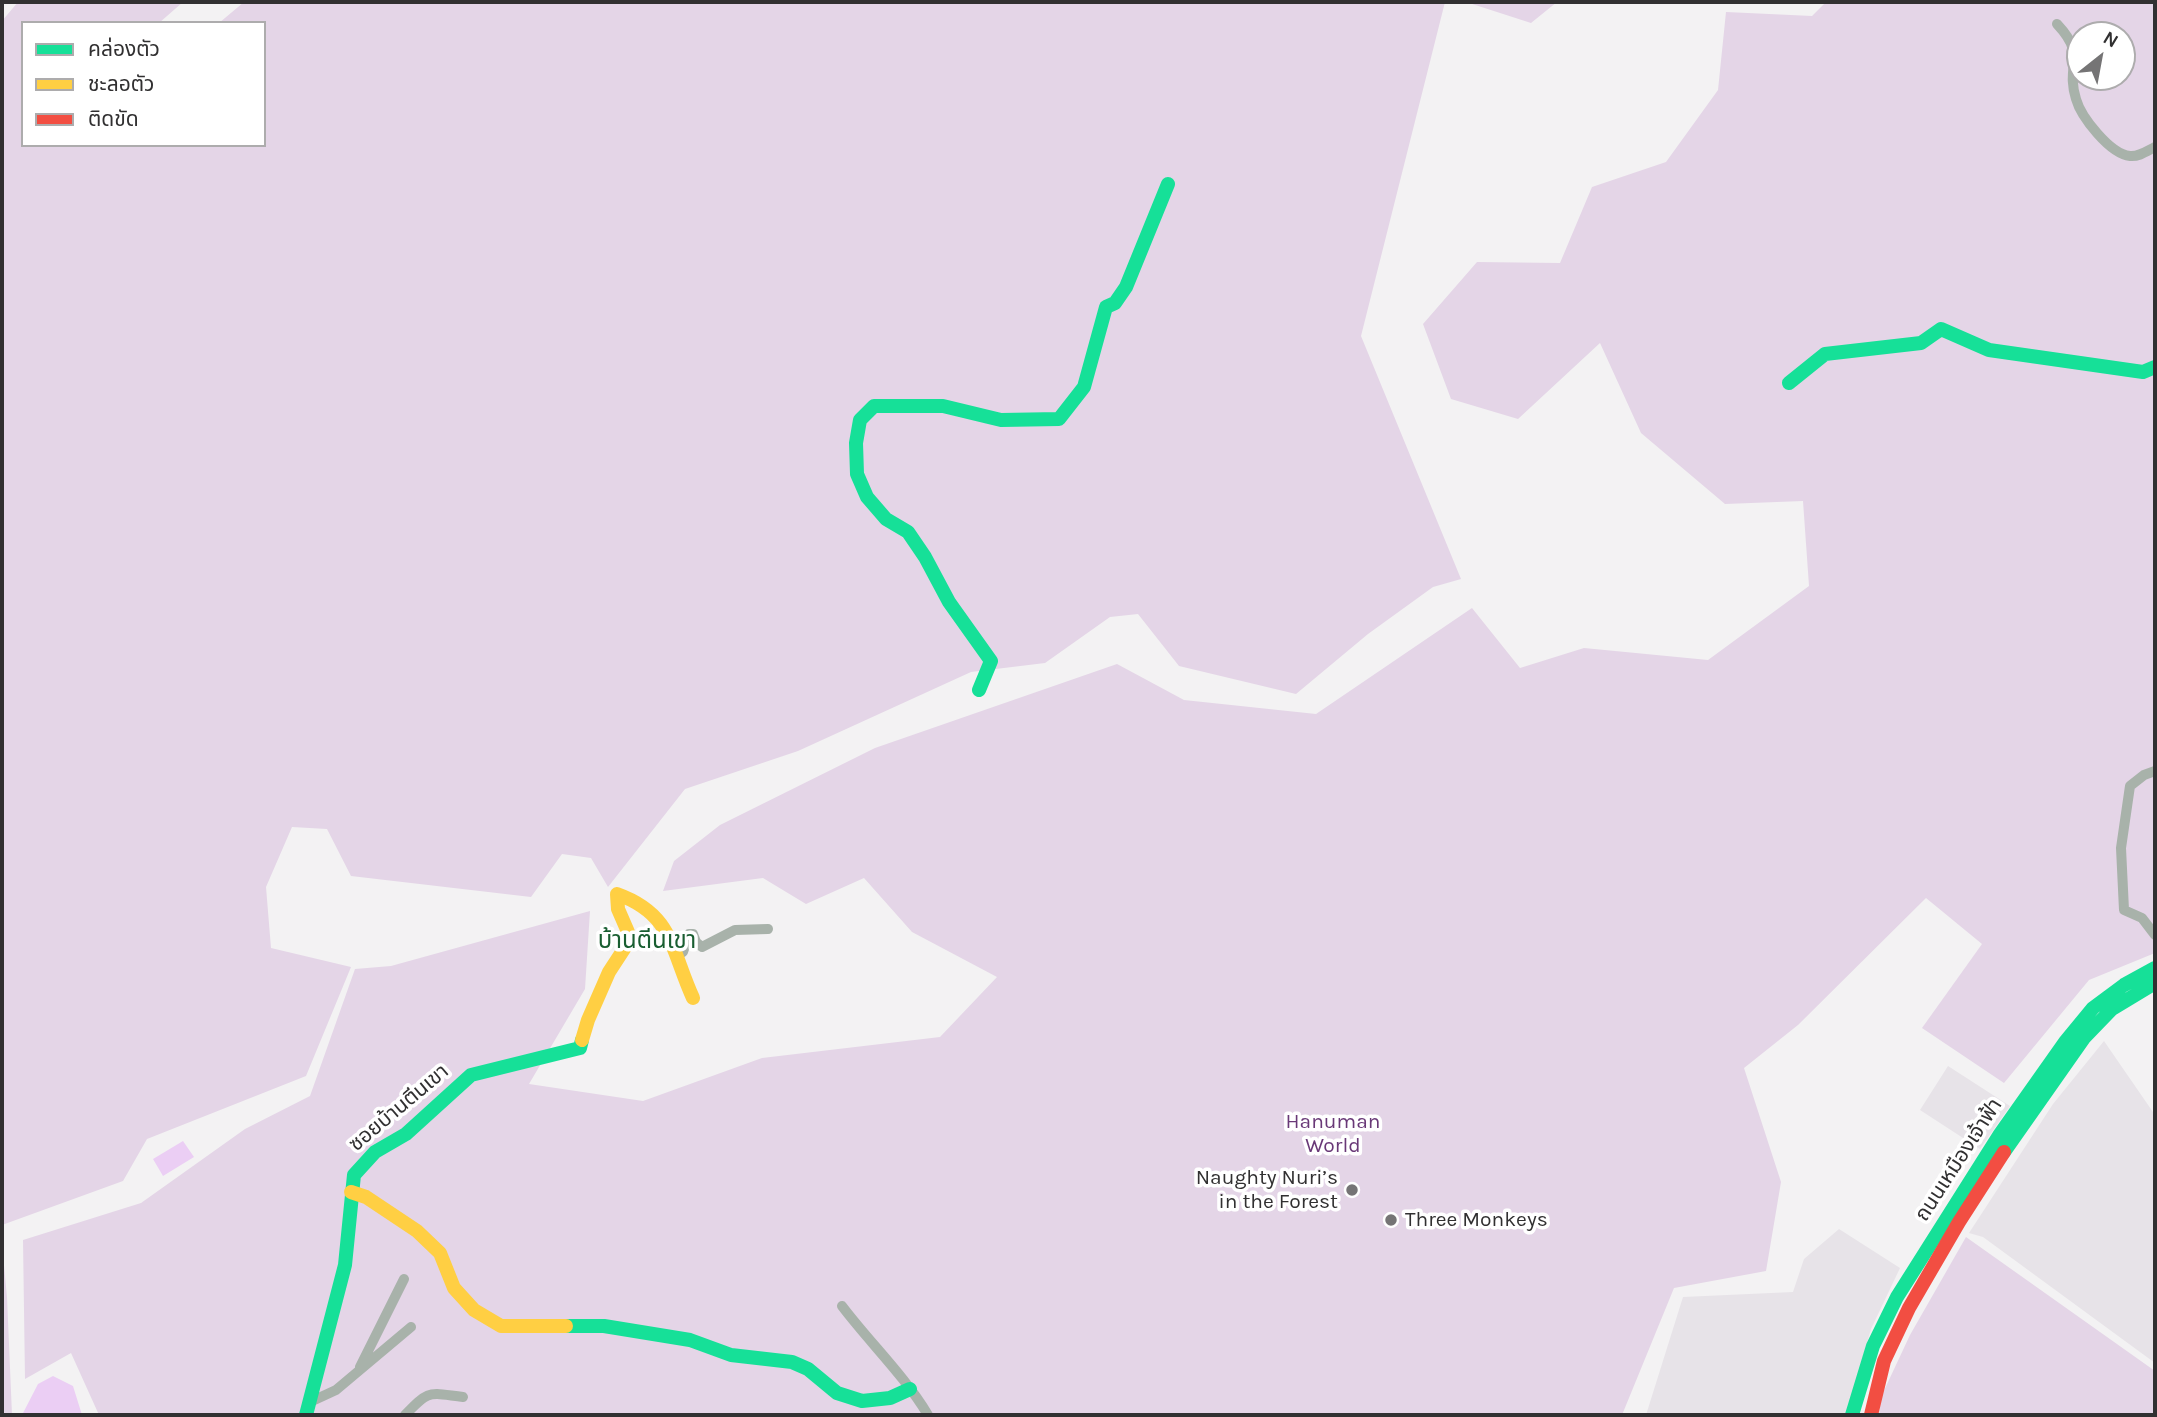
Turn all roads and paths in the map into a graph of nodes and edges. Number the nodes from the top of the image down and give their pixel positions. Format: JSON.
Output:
{"nodes":[{"id":1,"x":2057,"y":24,"type":"dead end"},
{"id":2,"x":2155,"y":148,"type":"edge"},
{"id":3,"x":1168,"y":184,"type":"dead end"},
{"id":4,"x":2155,"y":367,"type":"edge"},
{"id":5,"x":1789,"y":383,"type":"dead end"},
{"id":6,"x":979,"y":690,"type":"dead end"},
{"id":7,"x":2155,"y":771,"type":"edge"},
{"id":8,"x":768,"y":929,"type":"dead end"},
{"id":9,"x":2155,"y":935,"type":"edge"},
{"id":10,"x":676,"y":956,"type":"junction"},
{"id":11,"x":2155,"y":968,"type":"edge"},
{"id":12,"x":2155,"y":983,"type":"edge"},
{"id":13,"x":693,"y":998,"type":"dead end"},
{"id":14,"x":2074,"y":1041,"type":"junction"},
{"id":15,"x":2062,"y":1058,"type":"junction"},
{"id":16,"x":351,"y":1192,"type":"junction"},
{"id":17,"x":404,"y":1279,"type":"dead end"},
{"id":18,"x":842,"y":1306,"type":"dead end"},
{"id":19,"x":411,"y":1327,"type":"dead end"},
{"id":20,"x":1873,"y":1346,"type":"junction"},
{"id":21,"x":1890,"y":1349,"type":"junction"},
{"id":22,"x":358,"y":1371,"type":"junction"},
{"id":23,"x":910,"y":1389,"type":"junction"},
{"id":24,"x":463,"y":1397,"type":"dead end"},
{"id":25,"x":308,"y":1408,"type":"edge"},
{"id":26,"x":405,"y":1415,"type":"edge"},
{"id":27,"x":928,"y":1415,"type":"edge"},
{"id":28,"x":1852,"y":1415,"type":"edge"},
{"id":29,"x":1871,"y":1415,"type":"edge"}],
"edges":[{"from":1,"to":2,"type":"street"},
{"from":3,"to":6,"type":"street"},
{"from":4,"to":5,"type":"street"},
{"from":7,"to":9,"type":"street"},
{"from":8,"to":10,"type":"street"},
{"from":10,"to":13,"type":"street","name":"ซอยบ้านตีนเขา"},
{"from":10,"to":16,"type":"street","name":"ซอยบ้านตีนเขา"},
{"from":11,"to":14,"type":"street","name":"ถนนเหมืองเจ้าฟ้า"},
{"from":12,"to":14,"type":"street","name":"ถนนเหมืองเจ้าฟ้า"},
{"from":14,"to":15,"type":"street","name":"ถนนเหมืองเจ้าฟ้า"},
{"from":15,"to":20,"type":"street","name":"ถนนเหมืองเจ้าฟ้า"},
{"from":15,"to":21,"type":"street","name":"ถนนเหมืองเจ้าฟ้า"},
{"from":16,"to":23,"type":"street"},
{"from":16,"to":25,"type":"street","name":"ซอยบ้านตีนเขา"},
{"from":17,"to":22,"type":"street"},
{"from":18,"to":23,"type":"street"},
{"from":19,"to":22,"type":"street"},
{"from":20,"to":21,"type":"street"},
{"from":20,"to":28,"type":"street","name":"ถนนเหมืองเจ้าฟ้า"},
{"from":21,"to":29,"type":"street","name":"ถนนเหมืองเจ้าฟ้า"},
{"from":22,"to":25,"type":"street"},
{"from":23,"to":27,"type":"street"},
{"from":24,"to":26,"type":"street"}]}
